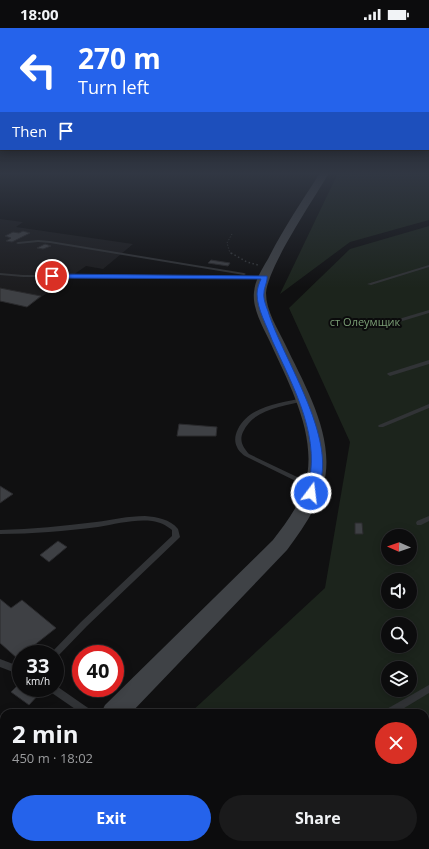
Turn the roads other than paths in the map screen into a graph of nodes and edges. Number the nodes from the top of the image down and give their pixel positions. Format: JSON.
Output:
{"nodes":[{"id":1,"x":302,"y":211,"type":"edge"},
{"id":2,"x":18,"y":243,"type":"dead end"},
{"id":3,"x":429,"y":266,"type":"edge"},
{"id":4,"x":267,"y":273,"type":"junction"},
{"id":5,"x":0,"y":274,"type":"edge"},
{"id":6,"x":369,"y":284,"type":"dead end"},
{"id":7,"x":429,"y":311,"type":"edge"},
{"id":8,"x":384,"y":325,"type":"dead end"},
{"id":9,"x":429,"y":362,"type":"edge"},
{"id":10,"x":390,"y":374,"type":"dead end"},
{"id":11,"x":303,"y":400,"type":"junction"},
{"id":12,"x":429,"y":406,"type":"edge"},
{"id":13,"x":381,"y":426,"type":"dead end"},
{"id":14,"x":313,"y":488,"type":"junction"},
{"id":15,"x":429,"y":518,"type":"edge"},
{"id":16,"x":419,"y":523,"type":"dead end"},
{"id":17,"x":0,"y":532,"type":"edge"},
{"id":18,"x":64,"y":645,"type":"edge"},
{"id":19,"x":0,"y":662,"type":"edge"},
{"id":20,"x":12,"y":667,"type":"edge"},
{"id":21,"x":429,"y":689,"type":"edge"},
{"id":22,"x":64,"y":696,"type":"edge"},
{"id":23,"x":82,"y":709,"type":"edge"},
{"id":24,"x":118,"y":709,"type":"edge"},
{"id":25,"x":395,"y":709,"type":"edge"}],
"edges":[{"from":1,"to":4,"type":"street"},
{"from":2,"to":4,"type":"lane"},
{"from":3,"to":6,"type":"lane"},
{"from":4,"to":5,"type":"lane"},
{"from":4,"to":11,"type":"street"},
{"from":7,"to":8,"type":"lane"},
{"from":9,"to":10,"type":"lane"},
{"from":11,"to":14,"type":"street"},
{"from":11,"to":14,"type":"lane"},
{"from":12,"to":13,"type":"lane"},
{"from":14,"to":24,"type":"street"},
{"from":15,"to":16,"type":"lane"},
{"from":17,"to":18,"type":"lane"},
{"from":19,"to":20,"type":"lane"},
{"from":21,"to":25,"type":"lane"},
{"from":22,"to":23,"type":"lane"}]}
